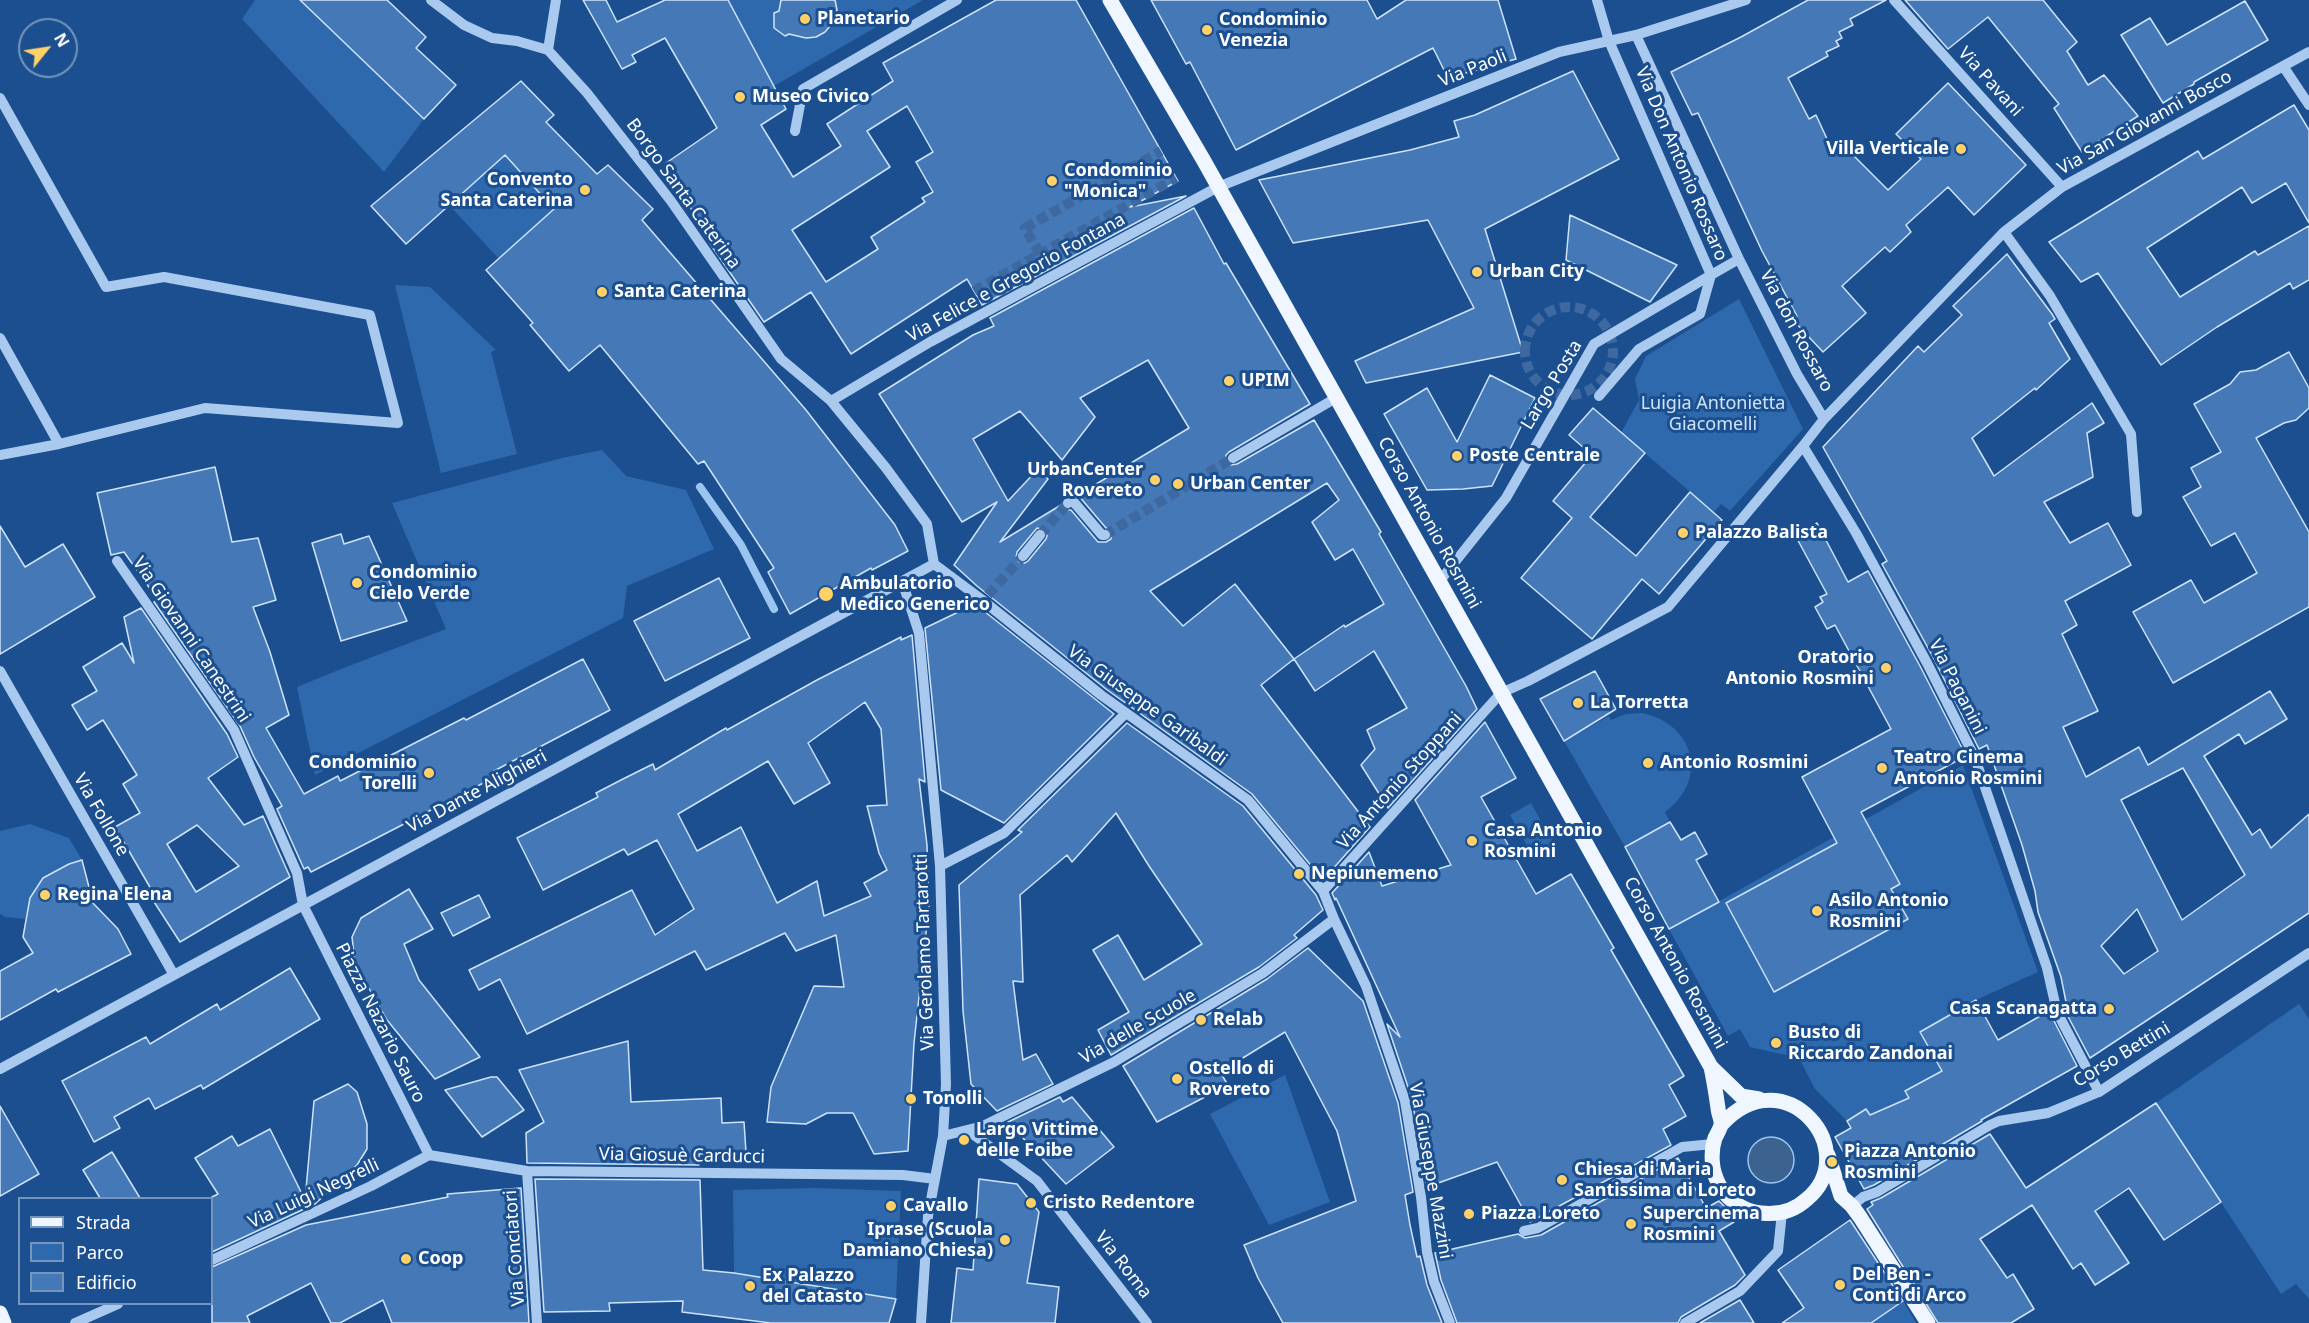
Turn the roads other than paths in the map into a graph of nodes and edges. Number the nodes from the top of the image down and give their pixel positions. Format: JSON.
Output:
{"nodes":[{"id":1,"x":431,"y":0,"type":"edge"},
{"id":2,"x":556,"y":0,"type":"edge"},
{"id":3,"x":957,"y":0,"type":"edge"},
{"id":4,"x":1110,"y":0,"type":"edge"},
{"id":5,"x":1597,"y":0,"type":"edge"},
{"id":6,"x":1746,"y":0,"type":"edge"},
{"id":7,"x":1894,"y":0,"type":"edge"},
{"id":8,"x":1636,"y":35,"type":"junction"},
{"id":9,"x":1610,"y":41,"type":"junction"},
{"id":10,"x":548,"y":50,"type":"junction"},
{"id":11,"x":2309,"y":52,"type":"edge"},
{"id":12,"x":2283,"y":66,"type":"junction"},
{"id":13,"x":0,"y":98,"type":"edge"},
{"id":14,"x":2309,"y":105,"type":"edge"},
{"id":15,"x":795,"y":131,"type":"dead end"},
{"id":16,"x":1218,"y":187,"type":"junction"},
{"id":17,"x":2062,"y":187,"type":"junction"},
{"id":18,"x":2004,"y":232,"type":"junction"},
{"id":19,"x":1739,"y":259,"type":"junction"},
{"id":20,"x":1711,"y":275,"type":"junction"},
{"id":21,"x":0,"y":338,"type":"edge"},
{"id":22,"x":1599,"y":396,"type":"dead end"},
{"id":23,"x":1336,"y":398,"type":"junction"},
{"id":24,"x":831,"y":401,"type":"junction"},
{"id":25,"x":1824,"y":419,"type":"junction"},
{"id":26,"x":59,"y":444,"type":"junction"},
{"id":27,"x":1803,"y":446,"type":"junction"},
{"id":28,"x":0,"y":455,"type":"edge"},
{"id":29,"x":1233,"y":458,"type":"tunnel mouth"},
{"id":30,"x":1068,"y":504,"type":"dead end"},
{"id":31,"x":2137,"y":512,"type":"dead end"},
{"id":32,"x":1040,"y":535,"type":"tunnel mouth"},
{"id":33,"x":1106,"y":535,"type":"dead end"},
{"id":34,"x":1023,"y":556,"type":"tunnel mouth"},
{"id":35,"x":117,"y":561,"type":"dead end"},
{"id":36,"x":934,"y":564,"type":"junction"},
{"id":37,"x":902,"y":581,"type":"junction"},
{"id":38,"x":1439,"y":582,"type":"junction"},
{"id":39,"x":0,"y":671,"type":"edge"},
{"id":40,"x":1502,"y":693,"type":"junction"},
{"id":41,"x":1126,"y":713,"type":"junction"},
{"id":42,"x":940,"y":866,"type":"junction"},
{"id":43,"x":1323,"y":891,"type":"junction"},
{"id":44,"x":303,"y":905,"type":"junction"},
{"id":45,"x":1334,"y":919,"type":"junction"},
{"id":46,"x":2309,"y":954,"type":"edge"},
{"id":47,"x":174,"y":975,"type":"junction"},
{"id":48,"x":1711,"y":1067,"type":"junction"},
{"id":49,"x":0,"y":1069,"type":"edge"},
{"id":50,"x":2098,"y":1092,"type":"junction"},
{"id":51,"x":1763,"y":1100,"type":"junction"},
{"id":52,"x":1722,"y":1124,"type":"junction"},
{"id":53,"x":967,"y":1130,"type":"junction"},
{"id":54,"x":943,"y":1136,"type":"junction"},
{"id":55,"x":1713,"y":1144,"type":"junction"},
{"id":56,"x":1825,"y":1147,"type":"junction"},
{"id":57,"x":429,"y":1155,"type":"junction"},
{"id":58,"x":527,"y":1171,"type":"junction"},
{"id":59,"x":935,"y":1179,"type":"junction"},
{"id":60,"x":1812,"y":1195,"type":"junction"},
{"id":61,"x":1847,"y":1201,"type":"junction"},
{"id":62,"x":1782,"y":1212,"type":"junction"},
{"id":63,"x":1524,"y":1231,"type":"dead end"},
{"id":64,"x":213,"y":1260,"type":"edge"},
{"id":65,"x":116,"y":1305,"type":"edge"},
{"id":66,"x":0,"y":1313,"type":"edge"},
{"id":67,"x":4,"y":1323,"type":"edge"},
{"id":68,"x":75,"y":1323,"type":"edge"},
{"id":69,"x":537,"y":1323,"type":"edge"},
{"id":70,"x":921,"y":1323,"type":"edge"},
{"id":71,"x":1147,"y":1323,"type":"edge"},
{"id":72,"x":1450,"y":1323,"type":"edge"},
{"id":73,"x":1685,"y":1323,"type":"edge"},
{"id":74,"x":1928,"y":1323,"type":"edge"}],
"edges":[{"from":1,"to":10,"type":"street"},
{"from":2,"to":10,"type":"street"},
{"from":3,"to":15,"type":"street"},
{"from":4,"to":16,"type":"main road","name":"Corso Antonio Rosmini"},
{"from":5,"to":9,"type":"street","name":"Via Don Antonio Rossaro"},
{"from":6,"to":8,"type":"street","name":"Via Paoli"},
{"from":7,"to":17,"type":"street","name":"Via Pavani"},
{"from":8,"to":9,"type":"street","name":"Via Paoli"},
{"from":8,"to":19,"type":"street","name":"Via Don Antonio Rossaro"},
{"from":9,"to":16,"type":"street","name":"Via Paoli"},
{"from":9,"to":20,"type":"street","name":"Via Don Antonio Rossaro"},
{"from":10,"to":24,"type":"street","name":"Borgo Santa Caterina"},
{"from":11,"to":12,"type":"street","name":"Via San Giovanni Bosco"},
{"from":12,"to":14,"type":"street"},
{"from":12,"to":17,"type":"street","name":"Via San Giovanni Bosco"},
{"from":13,"to":26,"type":"street"},
{"from":16,"to":23,"type":"main road","name":"Corso Antonio Rosmini"},
{"from":16,"to":24,"type":"street","name":"Via Felice e Gregorio Fontana"},
{"from":17,"to":18,"type":"street","name":"Via San Giovanni Bosco"},
{"from":18,"to":25,"type":"street","name":"Via San Giovanni Bosco"},
{"from":18,"to":31,"type":"street"},
{"from":19,"to":20,"type":"street","name":"Via Don Antonio Rossaro"},
{"from":19,"to":25,"type":"street","name":"Via don Rossaro"},
{"from":20,"to":22,"type":"street"},
{"from":20,"to":38,"type":"street","name":"Largo Posta"},
{"from":21,"to":26,"type":"street"},
{"from":23,"to":29,"type":"street"},
{"from":23,"to":38,"type":"main road","name":"Corso Antonio Rosmini"},
{"from":24,"to":36,"type":"street","name":"Borgo Santa Caterina"},
{"from":25,"to":27,"type":"street","name":"Via San Giovanni Bosco"},
{"from":26,"to":28,"type":"street"},
{"from":27,"to":40,"type":"street","name":"Via San Giovanni Bosco"},
{"from":27,"to":50,"type":"street","name":"Via Paganini"},
{"from":30,"to":33,"type":"street"},
{"from":32,"to":34,"type":"street"},
{"from":35,"to":44,"type":"street","name":"Via Giovanni Canestrini"},
{"from":36,"to":37,"type":"street","name":"Via Dante Alighieri"},
{"from":36,"to":41,"type":"street","name":"Via Giuseppe Garibaldi"},
{"from":37,"to":42,"type":"street","name":"Via Gerolamo Tartarotti"},
{"from":37,"to":44,"type":"street","name":"Via Dante Alighieri"},
{"from":38,"to":40,"type":"main road","name":"Corso Antonio Rosmini"},
{"from":39,"to":47,"type":"street","name":"Via Follone"},
{"from":40,"to":43,"type":"street","name":"Via Antonio Stoppani"},
{"from":40,"to":48,"type":"main road","name":"Corso Antonio Rosmini"},
{"from":41,"to":42,"type":"street"},
{"from":41,"to":43,"type":"street","name":"Via Giuseppe Garibaldi"},
{"from":42,"to":54,"type":"street","name":"Via Gerolamo Tartarotti"},
{"from":43,"to":45,"type":"street","name":"Via Giuseppe Mazzini"},
{"from":44,"to":47,"type":"street","name":"Via Dante Alighieri"},
{"from":44,"to":57,"type":"street","name":"Piazza Nazario Sauro"},
{"from":45,"to":53,"type":"street","name":"Via delle Scuole"},
{"from":45,"to":72,"type":"street","name":"Via Giuseppe Mazzini"},
{"from":46,"to":50,"type":"street","name":"Corso Bettini"},
{"from":47,"to":49,"type":"street","name":"Via Dante Alighieri"},
{"from":48,"to":51,"type":"main road"},
{"from":48,"to":52,"type":"main road"},
{"from":50,"to":61,"type":"street","name":"Corso Bettini"},
{"from":51,"to":52,"type":"main road"},
{"from":51,"to":56,"type":"main road"},
{"from":52,"to":55,"type":"main road"},
{"from":53,"to":54,"type":"street","name":"Via delle Scuole"},
{"from":53,"to":71,"type":"street","name":"Via Roma"},
{"from":54,"to":59,"type":"street","name":"Via Gerolamo Tartarotti"},
{"from":55,"to":62,"type":"main road"},
{"from":55,"to":63,"type":"street"},
{"from":56,"to":60,"type":"main road"},
{"from":56,"to":61,"type":"main road"},
{"from":57,"to":58,"type":"street","name":"Via Giosuè Carducci"},
{"from":57,"to":64,"type":"street","name":"Via Luigi Negrelli"},
{"from":58,"to":59,"type":"street","name":"Via Giosuè Carducci"},
{"from":58,"to":69,"type":"street","name":"Via Conciatori"},
{"from":59,"to":70,"type":"street","name":"Via Gerolamo Tartarotti"},
{"from":60,"to":61,"type":"main road"},
{"from":60,"to":62,"type":"main road"},
{"from":61,"to":74,"type":"main road"},
{"from":62,"to":73,"type":"street"},
{"from":65,"to":68,"type":"street"},
{"from":66,"to":67,"type":"main road"}]}
